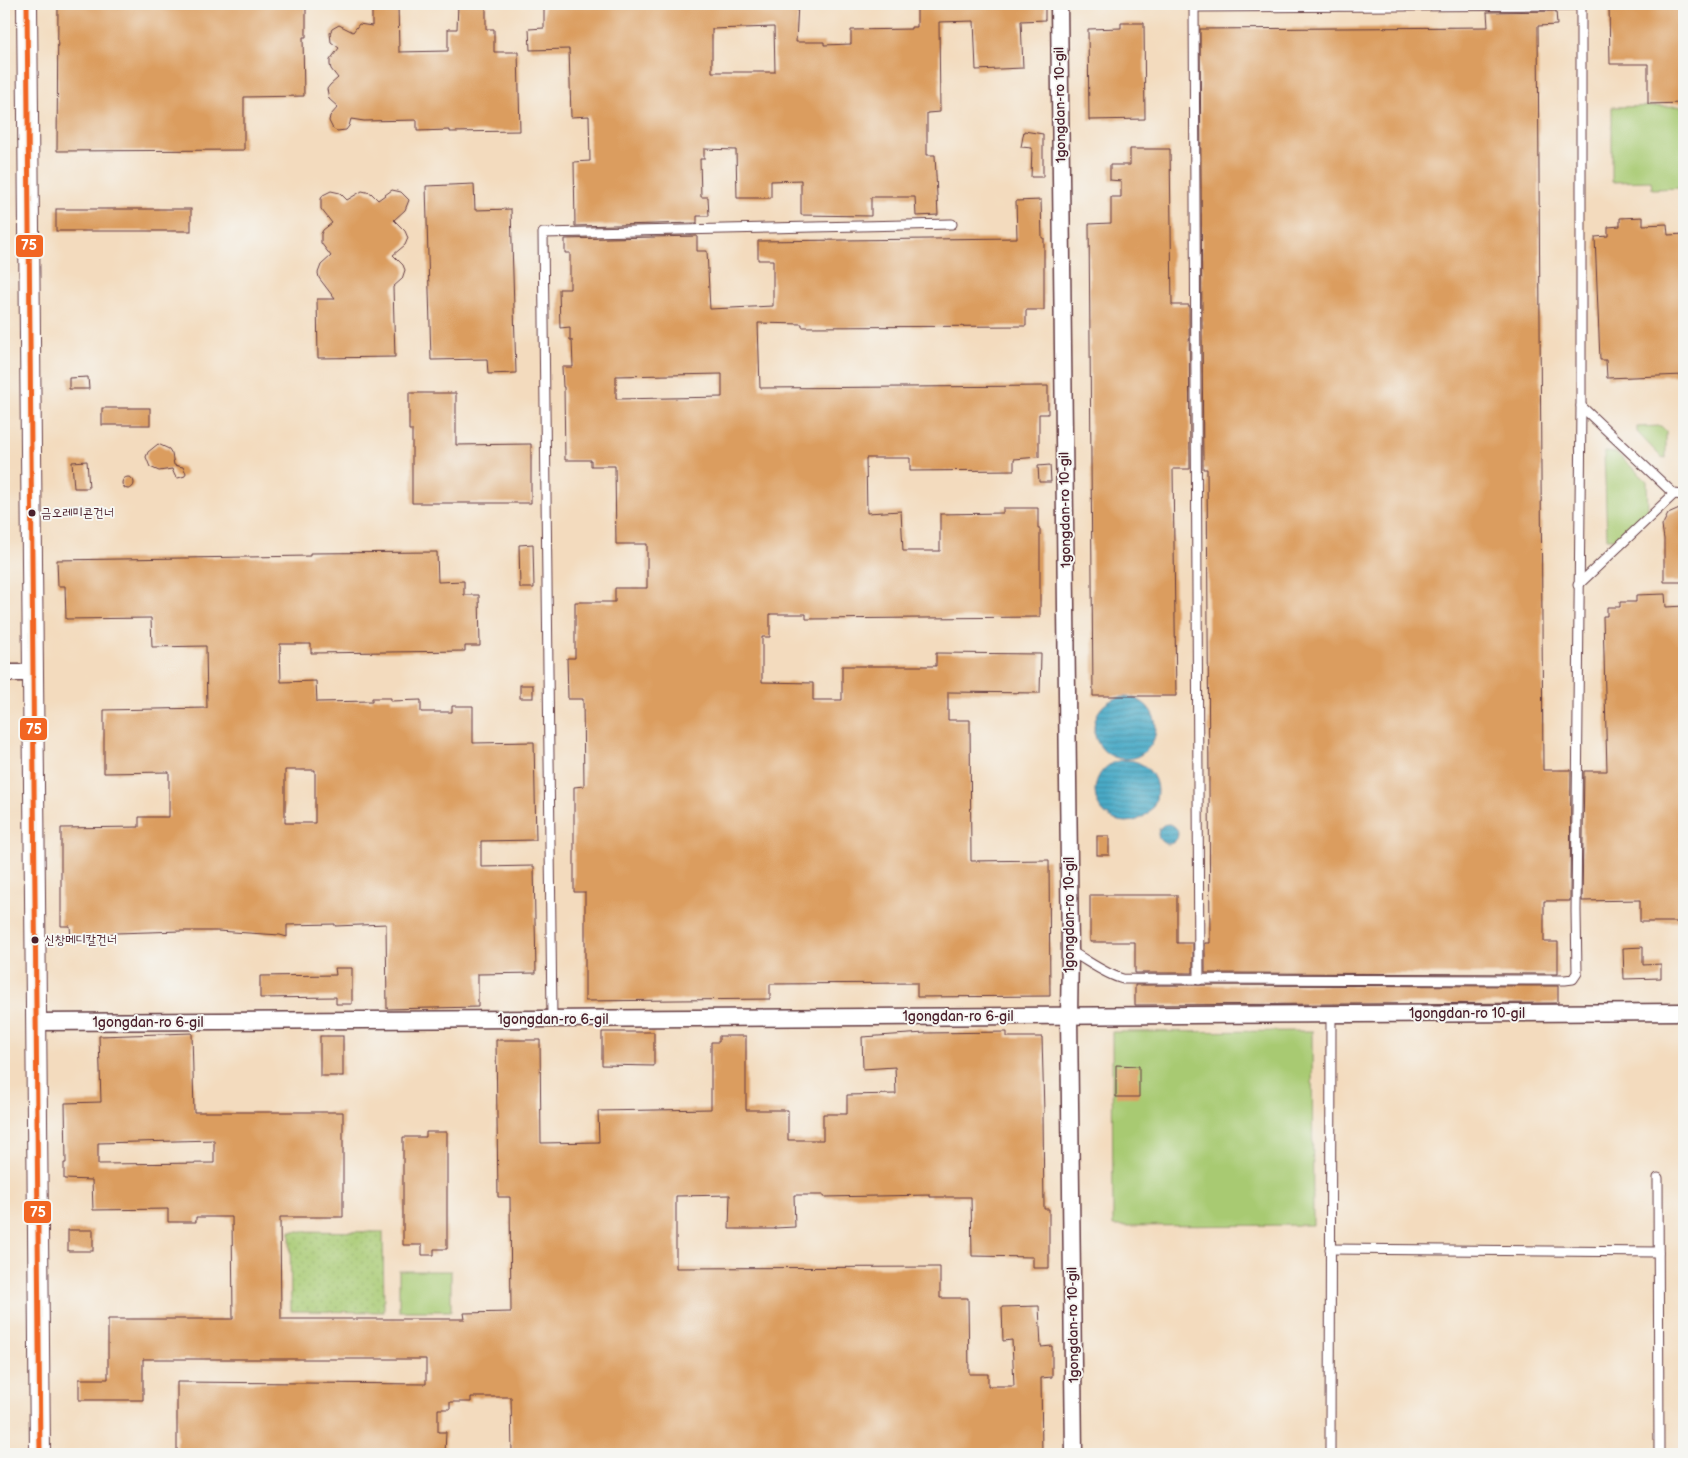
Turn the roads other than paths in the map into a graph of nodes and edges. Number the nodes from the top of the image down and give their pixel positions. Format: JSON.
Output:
{"nodes":[{"id":1,"x":27,"y":4,"type":"edge"},
{"id":2,"x":1059,"y":4,"type":"edge"},
{"id":3,"x":1581,"y":4,"type":"edge"},
{"id":4,"x":1194,"y":5,"type":"edge"},
{"id":5,"x":952,"y":224,"type":"dead end"},
{"id":6,"x":1581,"y":406,"type":"junction"},
{"id":7,"x":1674,"y":494,"type":"junction"},
{"id":8,"x":1684,"y":495,"type":"edge"},
{"id":9,"x":1578,"y":585,"type":"junction"},
{"id":10,"x":4,"y":673,"type":"edge"},
{"id":11,"x":33,"y":673,"type":"junction"},
{"id":12,"x":1070,"y":951,"type":"junction"},
{"id":13,"x":1199,"y":980,"type":"junction"},
{"id":14,"x":1684,"y":1012,"type":"edge"},
{"id":15,"x":1331,"y":1014,"type":"junction"},
{"id":16,"x":1069,"y":1016,"type":"junction"},
{"id":17,"x":552,"y":1019,"type":"junction"},
{"id":18,"x":36,"y":1022,"type":"junction"},
{"id":19,"x":1658,"y":1178,"type":"dead end"},
{"id":20,"x":1330,"y":1249,"type":"junction"},
{"id":21,"x":1658,"y":1252,"type":"junction"},
{"id":22,"x":40,"y":1454,"type":"edge"},
{"id":23,"x":1074,"y":1454,"type":"edge"},
{"id":24,"x":1330,"y":1454,"type":"edge"},
{"id":25,"x":1659,"y":1454,"type":"edge"}],
"edges":[{"from":1,"to":11,"type":"street"},
{"from":2,"to":12,"type":"street","name":"1gongdan-ro 10-gil"},
{"from":3,"to":4,"type":"lane"},
{"from":3,"to":6,"type":"lane"},
{"from":4,"to":13,"type":"lane"},
{"from":5,"to":17,"type":"lane"},
{"from":6,"to":7,"type":"lane"},
{"from":6,"to":9,"type":"lane"},
{"from":7,"to":8,"type":"lane"},
{"from":7,"to":9,"type":"lane"},
{"from":9,"to":13,"type":"lane"},
{"from":10,"to":11,"type":"street"},
{"from":11,"to":18,"type":"street"},
{"from":12,"to":13,"type":"lane"},
{"from":12,"to":16,"type":"street","name":"1gongdan-ro 10-gil"},
{"from":14,"to":15,"type":"street","name":"1gongdan-ro 10-gil"},
{"from":15,"to":16,"type":"street","name":"1gongdan-ro 10-gil"},
{"from":15,"to":20,"type":"lane"},
{"from":16,"to":17,"type":"street","name":"1gongdan-ro 6-gil"},
{"from":16,"to":23,"type":"street","name":"1gongdan-ro 10-gil"},
{"from":17,"to":18,"type":"street","name":"1gongdan-ro 6-gil"},
{"from":18,"to":22,"type":"street"},
{"from":19,"to":21,"type":"lane"},
{"from":20,"to":21,"type":"lane"},
{"from":20,"to":24,"type":"lane"},
{"from":21,"to":25,"type":"lane"}]}
